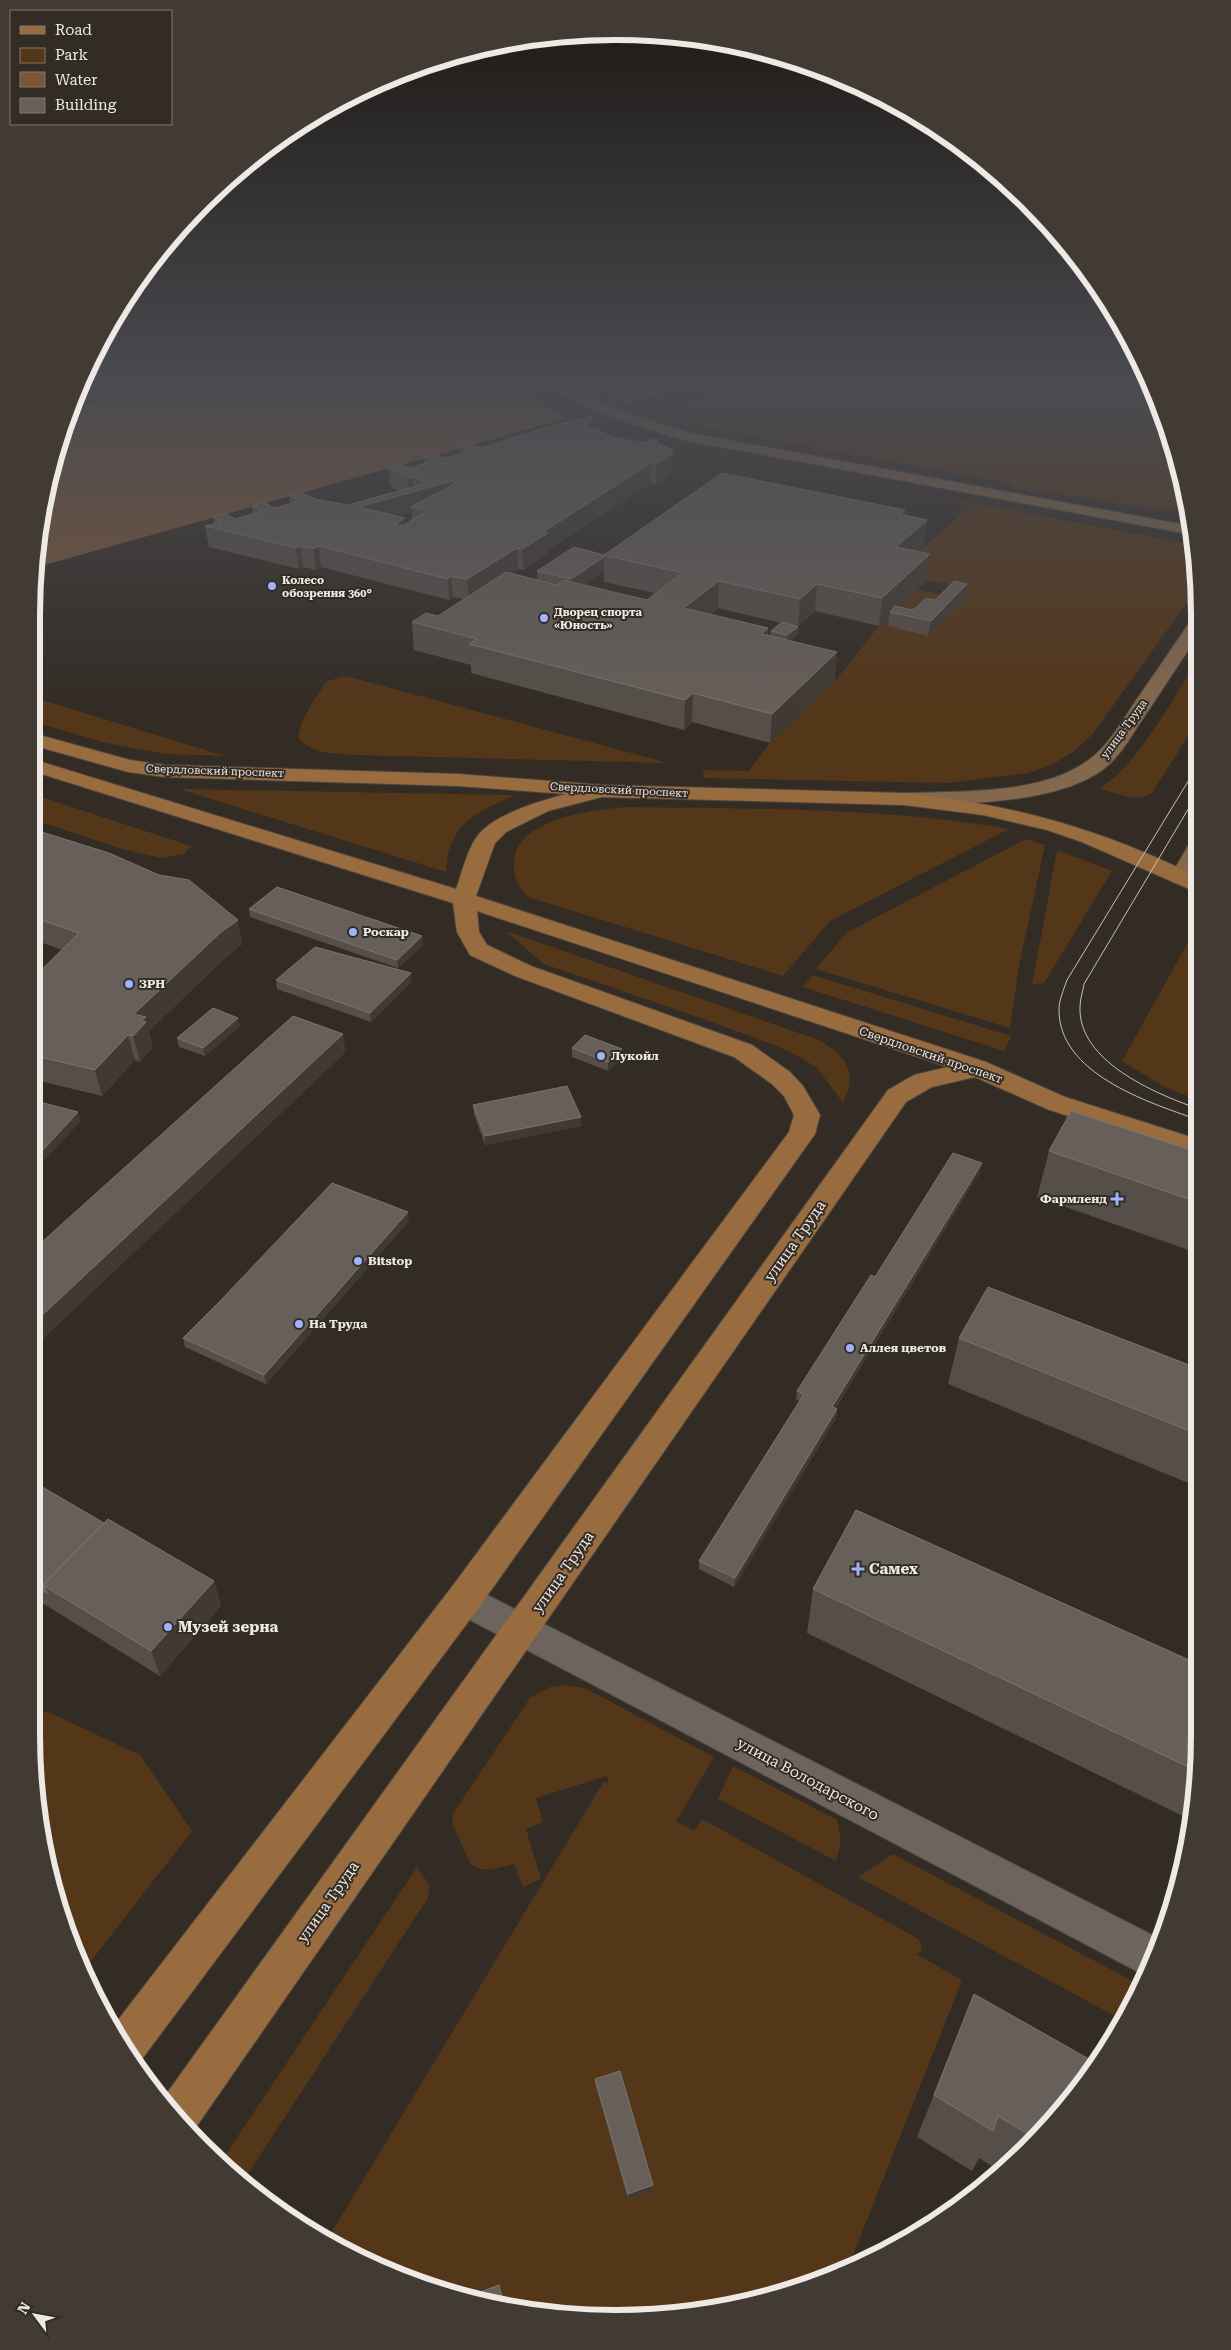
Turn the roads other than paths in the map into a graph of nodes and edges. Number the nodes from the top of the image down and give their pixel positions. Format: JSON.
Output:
{"nodes":[{"id":1,"x":975,"y":491,"type":"edge"},
{"id":2,"x":1184,"y":530,"type":"edge"},
{"id":3,"x":1191,"y":634,"type":"edge"},
{"id":4,"x":40,"y":741,"type":"edge"},
{"id":5,"x":40,"y":767,"type":"edge"},
{"id":6,"x":602,"y":791,"type":"junction"},
{"id":7,"x":904,"y":799,"type":"junction"},
{"id":8,"x":1189,"y":881,"type":"edge"},
{"id":9,"x":464,"y":899,"type":"junction"},
{"id":10,"x":977,"y":1068,"type":"junction"},
{"id":11,"x":1191,"y":1147,"type":"edge"},
{"id":12,"x":464,"y":1599,"type":"junction"},
{"id":13,"x":522,"y":1629,"type":"junction"},
{"id":14,"x":1147,"y":1955,"type":"edge"},
{"id":15,"x":129,"y":2041,"type":"edge"},
{"id":16,"x":181,"y":2111,"type":"edge"}],
"edges":[{"from":1,"to":2,"type":"main road"},
{"from":3,"to":7,"type":"main road","name":"улица Труда"},
{"from":4,"to":6,"type":"main road","name":"Свердловский проспект"},
{"from":5,"to":9,"type":"main road","name":"Свердловский проспект"},
{"from":6,"to":7,"type":"main road","name":"Свердловский проспект"},
{"from":6,"to":9,"type":"main road"},
{"from":7,"to":8,"type":"main road","name":"Свердловский проспект"},
{"from":9,"to":10,"type":"main road","name":"Свердловский проспект"},
{"from":9,"to":12,"type":"main road"},
{"from":10,"to":11,"type":"main road","name":"Свердловский проспект"},
{"from":10,"to":13,"type":"main road","name":"улица Труда"},
{"from":12,"to":13,"type":"street","name":"улица Володарского"},
{"from":12,"to":15,"type":"main road"},
{"from":13,"to":14,"type":"street","name":"улица Володарского"},
{"from":13,"to":16,"type":"main road","name":"улица Труда"}]}
